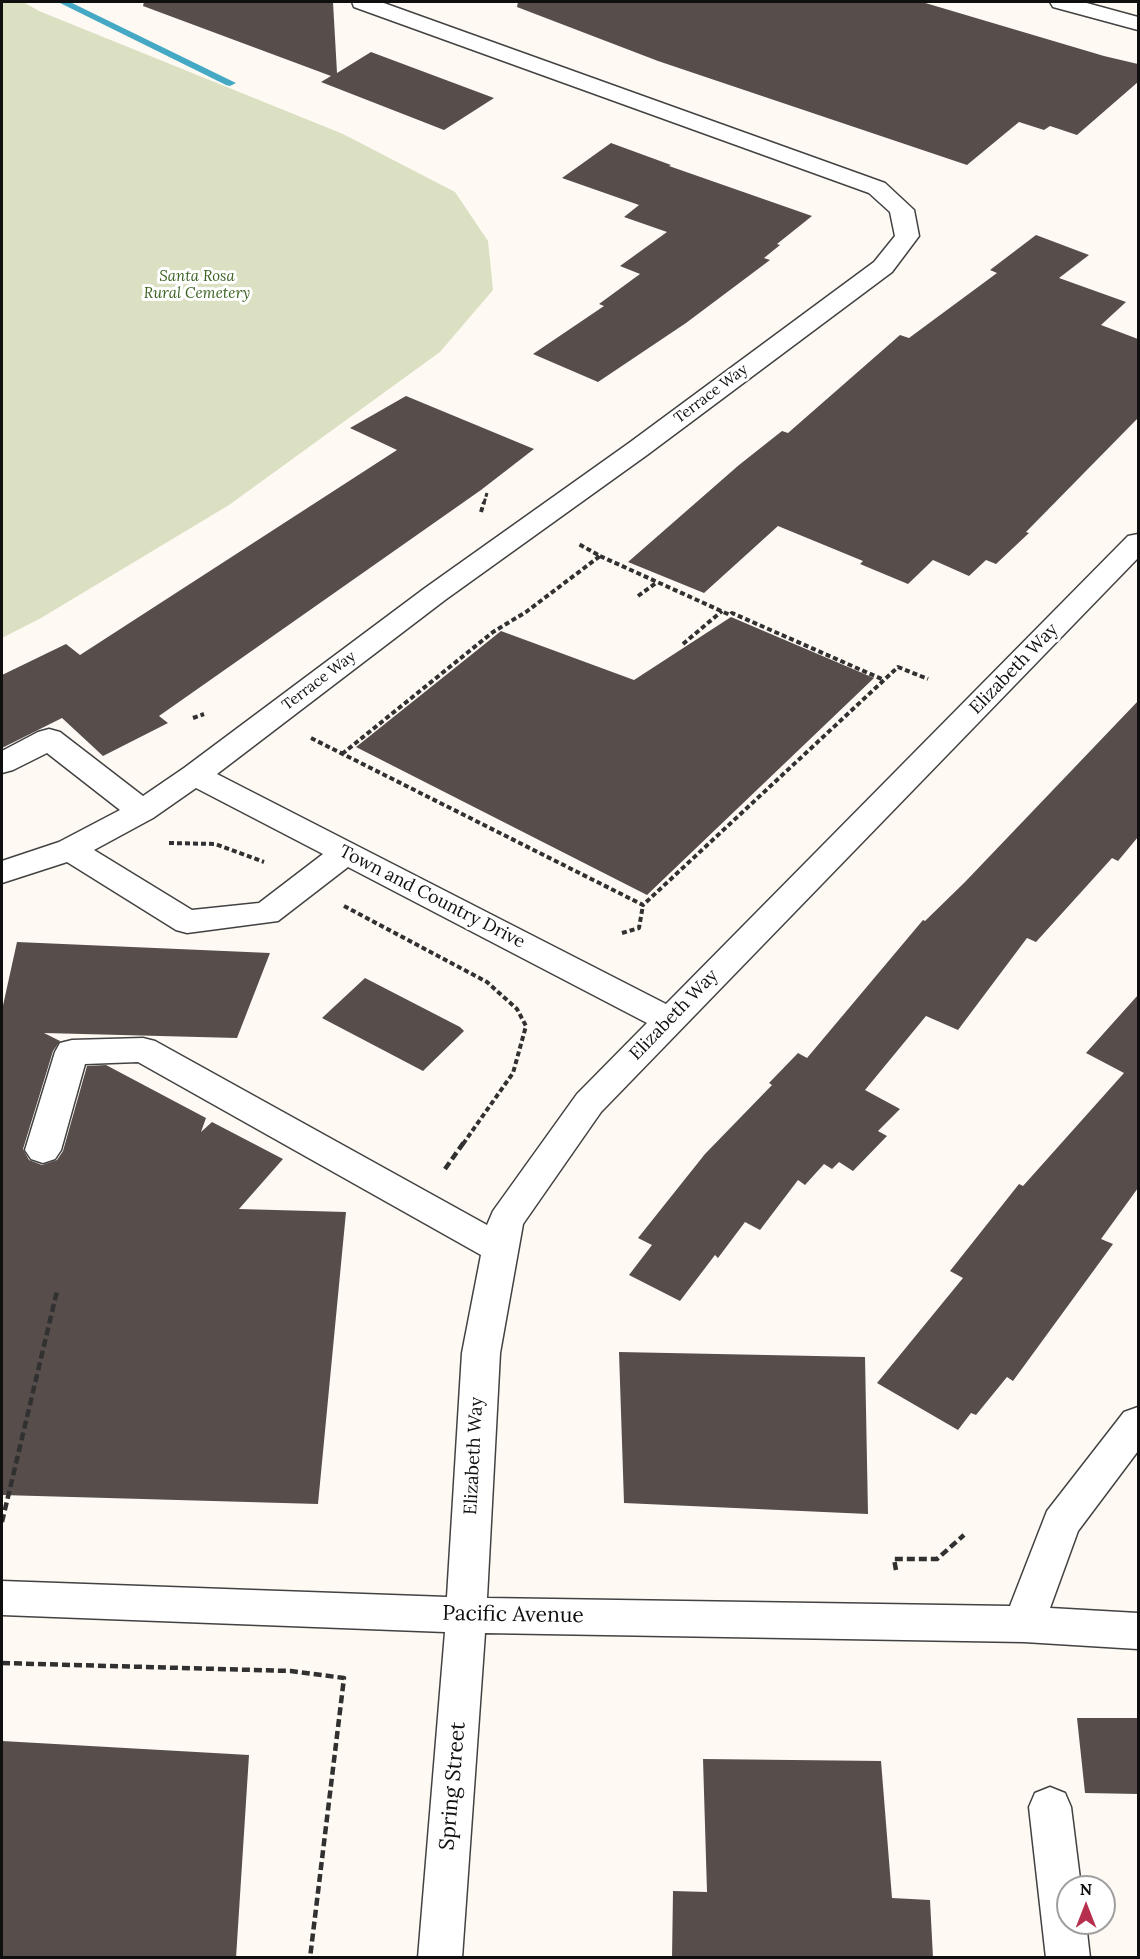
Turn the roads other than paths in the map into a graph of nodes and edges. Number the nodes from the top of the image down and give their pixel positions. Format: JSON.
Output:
{"nodes":[{"id":1,"x":363,"y":2,"type":"edge"},
{"id":2,"x":1061,"y":2,"type":"edge"},
{"id":3,"x":1138,"y":24,"type":"edge"},
{"id":4,"x":1138,"y":542,"type":"edge"},
{"id":5,"x":2,"y":763,"type":"edge"},
{"id":6,"x":195,"y":775,"type":"junction"},
{"id":7,"x":142,"y":811,"type":"junction"},
{"id":8,"x":70,"y":850,"type":"junction"},
{"id":9,"x":346,"y":853,"type":"junction"},
{"id":10,"x":2,"y":872,"type":"edge"},
{"id":11,"x":669,"y":1020,"type":"junction"},
{"id":12,"x":43,"y":1150,"type":"dead end"},
{"id":13,"x":501,"y":1249,"type":"junction"},
{"id":14,"x":1138,"y":1423,"type":"edge"},
{"id":15,"x":2,"y":1598,"type":"edge"},
{"id":16,"x":465,"y":1615,"type":"junction"},
{"id":17,"x":1024,"y":1624,"type":"junction"},
{"id":18,"x":1138,"y":1631,"type":"edge"},
{"id":19,"x":1050,"y":1808,"type":"dead end"},
{"id":20,"x":440,"y":1958,"type":"edge"},
{"id":21,"x":1068,"y":1958,"type":"edge"}],
"edges":[{"from":1,"to":6,"type":"street","name":"Terrace Way"},
{"from":2,"to":3,"type":"street"},
{"from":4,"to":11,"type":"street","name":"Elizabeth Way"},
{"from":5,"to":7,"type":"street"},
{"from":6,"to":7,"type":"street","name":"Terrace Way"},
{"from":6,"to":9,"type":"street","name":"Town and Country Drive"},
{"from":7,"to":8,"type":"street","name":"Terrace Way"},
{"from":8,"to":9,"type":"street"},
{"from":8,"to":10,"type":"street","name":"Terrace Way"},
{"from":9,"to":11,"type":"street","name":"Town and Country Drive"},
{"from":11,"to":13,"type":"street","name":"Elizabeth Way"},
{"from":12,"to":13,"type":"street"},
{"from":13,"to":16,"type":"street","name":"Elizabeth Way"},
{"from":14,"to":17,"type":"street"},
{"from":15,"to":16,"type":"street","name":"Pacific Avenue"},
{"from":16,"to":17,"type":"street","name":"Pacific Avenue"},
{"from":16,"to":20,"type":"street","name":"Spring Street"},
{"from":17,"to":18,"type":"street","name":"Pacific Avenue"},
{"from":19,"to":21,"type":"street"}]}
